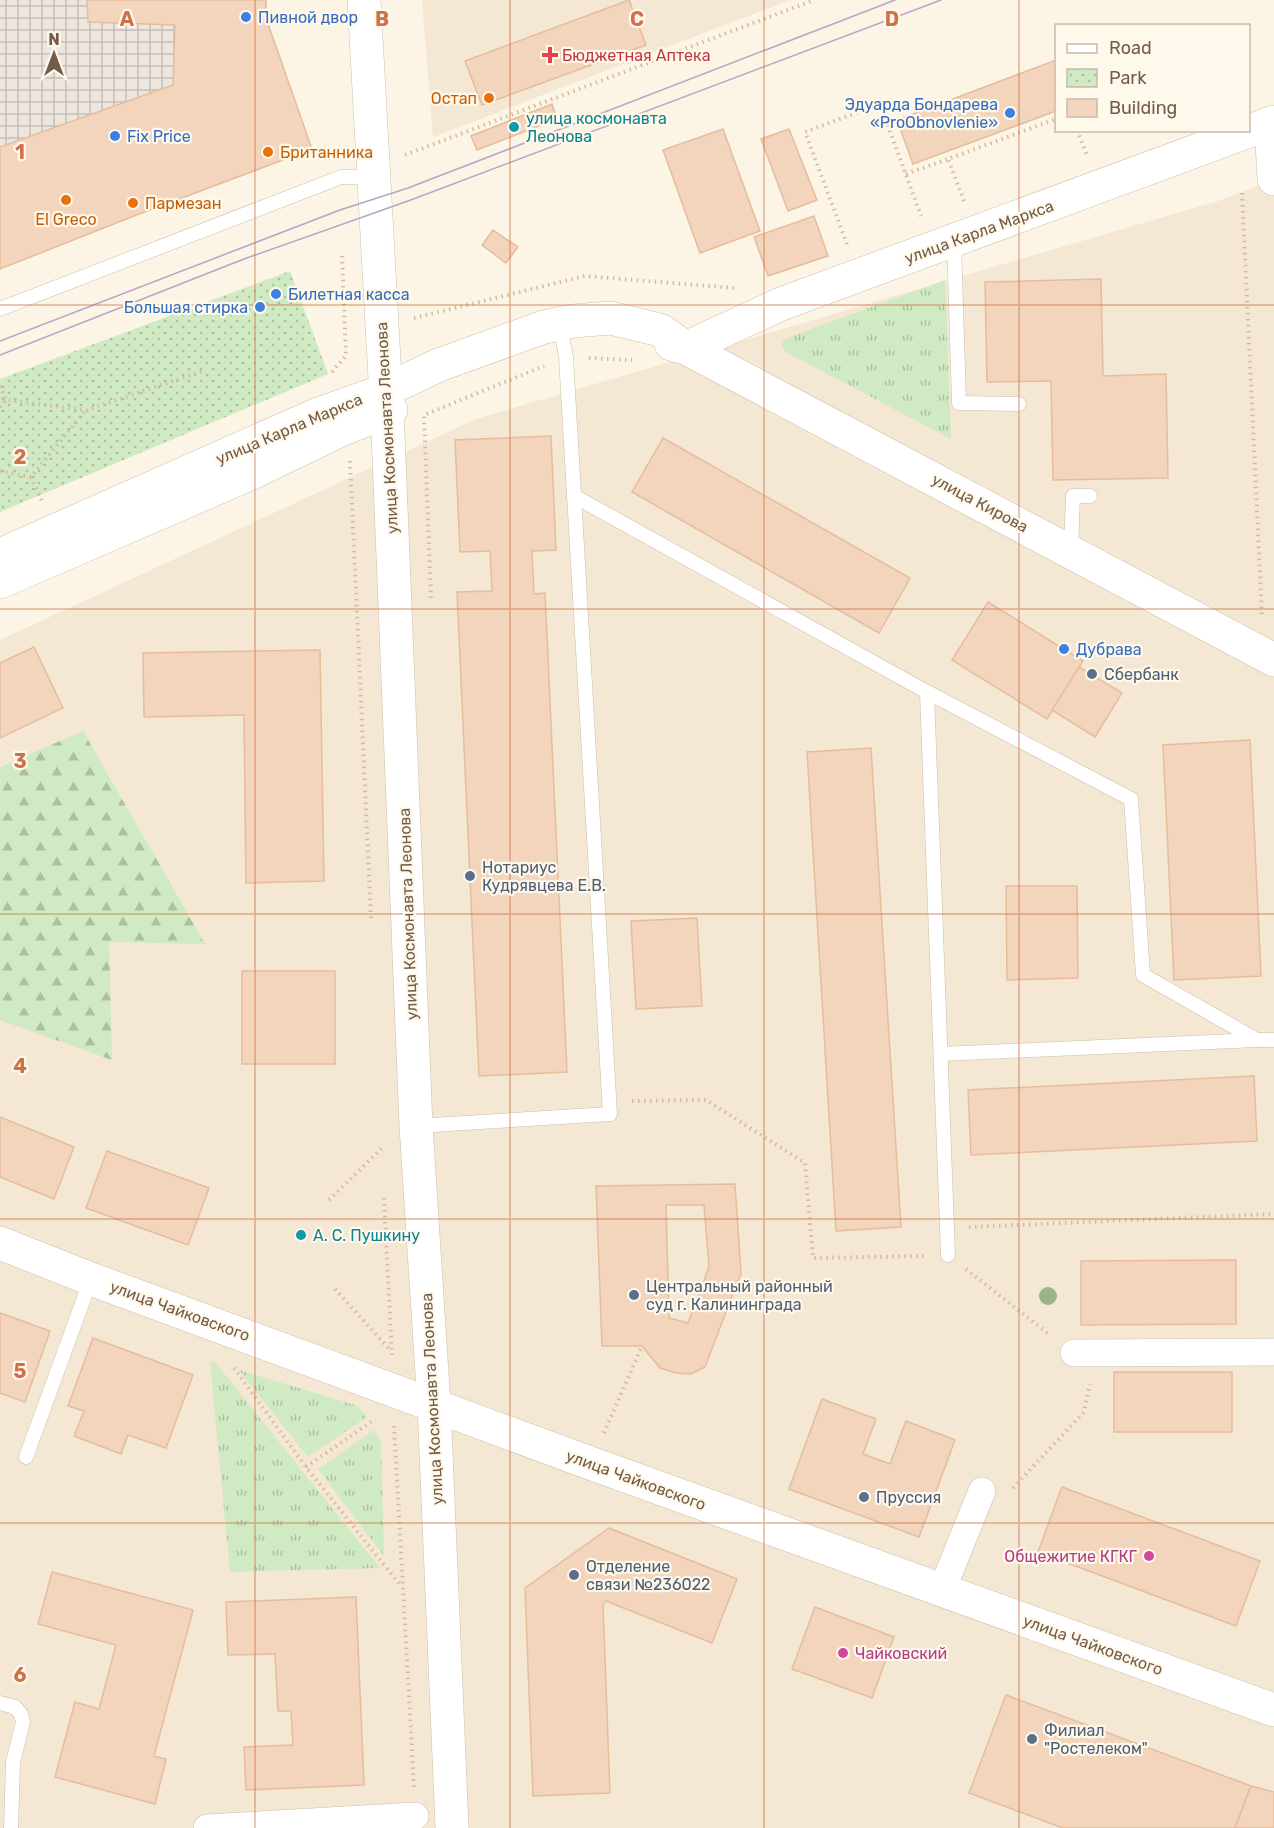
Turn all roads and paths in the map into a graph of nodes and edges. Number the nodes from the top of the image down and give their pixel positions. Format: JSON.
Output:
{"nodes":[{"id":1,"x":364,"y":0,"type":"edge"},
{"id":2,"x":814,"y":0,"type":"edge"},
{"id":3,"x":1055,"y":119,"type":"edge"},
{"id":4,"x":1272,"y":122,"type":"edge"},
{"id":5,"x":1250,"y":130,"type":"edge"},
{"id":6,"x":1078,"y":132,"type":"edge"},
{"id":7,"x":1245,"y":132,"type":"edge"},
{"id":8,"x":407,"y":154,"type":"dead end"},
{"id":9,"x":948,"y":159,"type":"junction"},
{"id":10,"x":1089,"y":161,"type":"dead end"},
{"id":11,"x":906,"y":174,"type":"junction"},
{"id":12,"x":1274,"y":179,"type":"edge"},
{"id":13,"x":1242,"y":182,"type":"dead end"},
{"id":14,"x":374,"y":183,"type":"junction"},
{"id":15,"x":966,"y":206,"type":"dead end"},
{"id":16,"x":923,"y":222,"type":"dead end"},
{"id":17,"x":954,"y":240,"type":"junction"},
{"id":18,"x":848,"y":248,"type":"dead end"},
{"id":19,"x":737,"y":288,"type":"dead end"},
{"id":20,"x":0,"y":309,"type":"edge"},
{"id":21,"x":383,"y":336,"type":"junction"},
{"id":22,"x":563,"y":341,"type":"junction"},
{"id":23,"x":686,"y":348,"type":"junction"},
{"id":24,"x":346,"y":356,"type":"dead end"},
{"id":25,"x":202,"y":371,"type":"dead end"},
{"id":26,"x":0,"y":386,"type":"edge"},
{"id":27,"x":6,"y":400,"type":"junction"},
{"id":28,"x":387,"y":401,"type":"junction"},
{"id":29,"x":1019,"y":404,"type":"dead end"},
{"id":30,"x":0,"y":407,"type":"edge"},
{"id":31,"x":87,"y":410,"type":"junction"},
{"id":32,"x":341,"y":430,"type":"junction"},
{"id":33,"x":0,"y":471,"type":"edge"},
{"id":34,"x":31,"y":477,"type":"junction"},
{"id":35,"x":574,"y":496,"type":"junction"},
{"id":36,"x":1090,"y":496,"type":"dead end"},
{"id":37,"x":43,"y":504,"type":"dead end"},
{"id":38,"x":1071,"y":551,"type":"junction"},
{"id":39,"x":0,"y":555,"type":"edge"},
{"id":40,"x":0,"y":582,"type":"edge"},
{"id":41,"x":1252,"y":612,"type":"dead end"},
{"id":42,"x":1262,"y":618,"type":"junction"},
{"id":43,"x":1268,"y":621,"type":"dead end"},
{"id":44,"x":1274,"y":660,"type":"edge"},
{"id":45,"x":927,"y":692,"type":"junction"},
{"id":46,"x":372,"y":924,"type":"dead end"},
{"id":47,"x":1257,"y":1040,"type":"junction"},
{"id":48,"x":1274,"y":1040,"type":"edge"},
{"id":49,"x":941,"y":1054,"type":"junction"},
{"id":50,"x":609,"y":1101,"type":"junction"},
{"id":51,"x":416,"y":1126,"type":"junction"},
{"id":52,"x":381,"y":1136,"type":"dead end"},
{"id":53,"x":382,"y":1148,"type":"junction"},
{"id":54,"x":383,"y":1160,"type":"dead end"},
{"id":55,"x":384,"y":1196,"type":"dead end"},
{"id":56,"x":329,"y":1200,"type":"dead end"},
{"id":57,"x":1274,"y":1214,"type":"edge"},
{"id":58,"x":947,"y":1228,"type":"junction"},
{"id":59,"x":0,"y":1243,"type":"edge"},
{"id":60,"x":948,"y":1255,"type":"junction"},
{"id":61,"x":91,"y":1279,"type":"junction"},
{"id":62,"x":335,"y":1289,"type":"dead end"},
{"id":63,"x":642,"y":1346,"type":"dead end"},
{"id":64,"x":392,"y":1352,"type":"junction"},
{"id":65,"x":1274,"y":1352,"type":"edge"},
{"id":66,"x":1085,"y":1353,"type":"junction"},
{"id":67,"x":230,"y":1364,"type":"dead end"},
{"id":68,"x":393,"y":1398,"type":"junction"},
{"id":69,"x":434,"y":1405,"type":"junction"},
{"id":70,"x":26,"y":1457,"type":"dead end"},
{"id":71,"x":590,"y":1463,"type":"junction"},
{"id":72,"x":306,"y":1467,"type":"junction"},
{"id":73,"x":982,"y":1491,"type":"joint"},
{"id":74,"x":402,"y":1586,"type":"junction"},
{"id":75,"x":942,"y":1590,"type":"junction"},
{"id":76,"x":0,"y":1703,"type":"edge"},
{"id":77,"x":1274,"y":1710,"type":"edge"},
{"id":78,"x":416,"y":1816,"type":"joint"},
{"id":79,"x":11,"y":1828,"type":"edge"},
{"id":80,"x":207,"y":1828,"type":"edge"},
{"id":81,"x":452,"y":1828,"type":"edge"}],
"edges":[{"from":1,"to":14,"type":"main road","name":"улица Космонавта Леонова"},
{"from":2,"to":8,"type":"path"},
{"from":3,"to":9,"type":"path"},
{"from":4,"to":5,"type":"main road","name":"улица Карла Маркса"},
{"from":4,"to":12,"type":"main road"},
{"from":6,"to":10,"type":"path"},
{"from":7,"to":17,"type":"main road","name":"улица Карла Маркса"},
{"from":9,"to":11,"type":"path"},
{"from":9,"to":15,"type":"path"},
{"from":11,"to":16,"type":"path"},
{"from":11,"to":18,"type":"path"},
{"from":13,"to":42,"type":"path"},
{"from":14,"to":20,"type":"lane"},
{"from":14,"to":21,"type":"main road","name":"улица Космонавта Леонова"},
{"from":17,"to":23,"type":"main road","name":"улица Карла Маркса"},
{"from":17,"to":29,"type":"lane"},
{"from":19,"to":21,"type":"path"},
{"from":21,"to":24,"type":"path"},
{"from":21,"to":28,"type":"main road","name":"улица Космонавта Леонова"},
{"from":22,"to":23,"type":"main road","name":"улица Карла Маркса"},
{"from":22,"to":28,"type":"main road","name":"улица Карла Маркса"},
{"from":22,"to":35,"type":"lane"},
{"from":23,"to":28,"type":"main road","name":"улица Карла Маркса"},
{"from":23,"to":38,"type":"main road","name":"улица Кирова"},
{"from":25,"to":31,"type":"path"},
{"from":26,"to":27,"type":"path"},
{"from":27,"to":30,"type":"path"},
{"from":27,"to":31,"type":"path"},
{"from":28,"to":32,"type":"main road","name":"улица Карла Маркса"},
{"from":28,"to":39,"type":"main road","name":"улица Карла Маркса"},
{"from":28,"to":51,"type":"main road","name":"улица Космонавта Леонова"},
{"from":31,"to":34,"type":"path"},
{"from":32,"to":40,"type":"main road","name":"улица Карла Маркса"},
{"from":32,"to":46,"type":"path"},
{"from":33,"to":34,"type":"path"},
{"from":34,"to":37,"type":"path"},
{"from":35,"to":45,"type":"lane"},
{"from":35,"to":50,"type":"lane"},
{"from":36,"to":38,"type":"lane"},
{"from":38,"to":44,"type":"main road","name":"улица Кирова"},
{"from":41,"to":42,"type":"path"},
{"from":42,"to":43,"type":"path"},
{"from":45,"to":47,"type":"lane"},
{"from":45,"to":49,"type":"lane"},
{"from":47,"to":48,"type":"lane"},
{"from":47,"to":49,"type":"lane"},
{"from":49,"to":58,"type":"lane"},
{"from":50,"to":51,"type":"lane"},
{"from":50,"to":60,"type":"path"},
{"from":51,"to":69,"type":"main road","name":"улица Космонавта Леонова"},
{"from":52,"to":53,"type":"path"},
{"from":53,"to":54,"type":"path"},
{"from":53,"to":56,"type":"path"},
{"from":55,"to":64,"type":"path"},
{"from":57,"to":58,"type":"path"},
{"from":58,"to":60,"type":"lane"},
{"from":59,"to":61,"type":"main road","name":"улица Чайковского"},
{"from":60,"to":66,"type":"path"},
{"from":61,"to":68,"type":"main road","name":"улица Чайковского"},
{"from":61,"to":70,"type":"lane"},
{"from":62,"to":64,"type":"path"},
{"from":63,"to":71,"type":"path"},
{"from":64,"to":68,"type":"path"},
{"from":65,"to":66,"type":"street"},
{"from":66,"to":73,"type":"path"},
{"from":67,"to":72,"type":"path"},
{"from":68,"to":69,"type":"main road","name":"улица Чайковского"},
{"from":68,"to":72,"type":"path"},
{"from":68,"to":74,"type":"path"},
{"from":69,"to":71,"type":"main road","name":"улица Чайковского"},
{"from":69,"to":81,"type":"main road","name":"улица Космонавта Леонова"},
{"from":71,"to":75,"type":"main road","name":"улица Чайковского"},
{"from":72,"to":74,"type":"path"},
{"from":73,"to":75,"type":"street"},
{"from":74,"to":78,"type":"path"},
{"from":75,"to":77,"type":"main road","name":"улица Чайковского"},
{"from":76,"to":79,"type":"lane"},
{"from":78,"to":80,"type":"street"}]}
